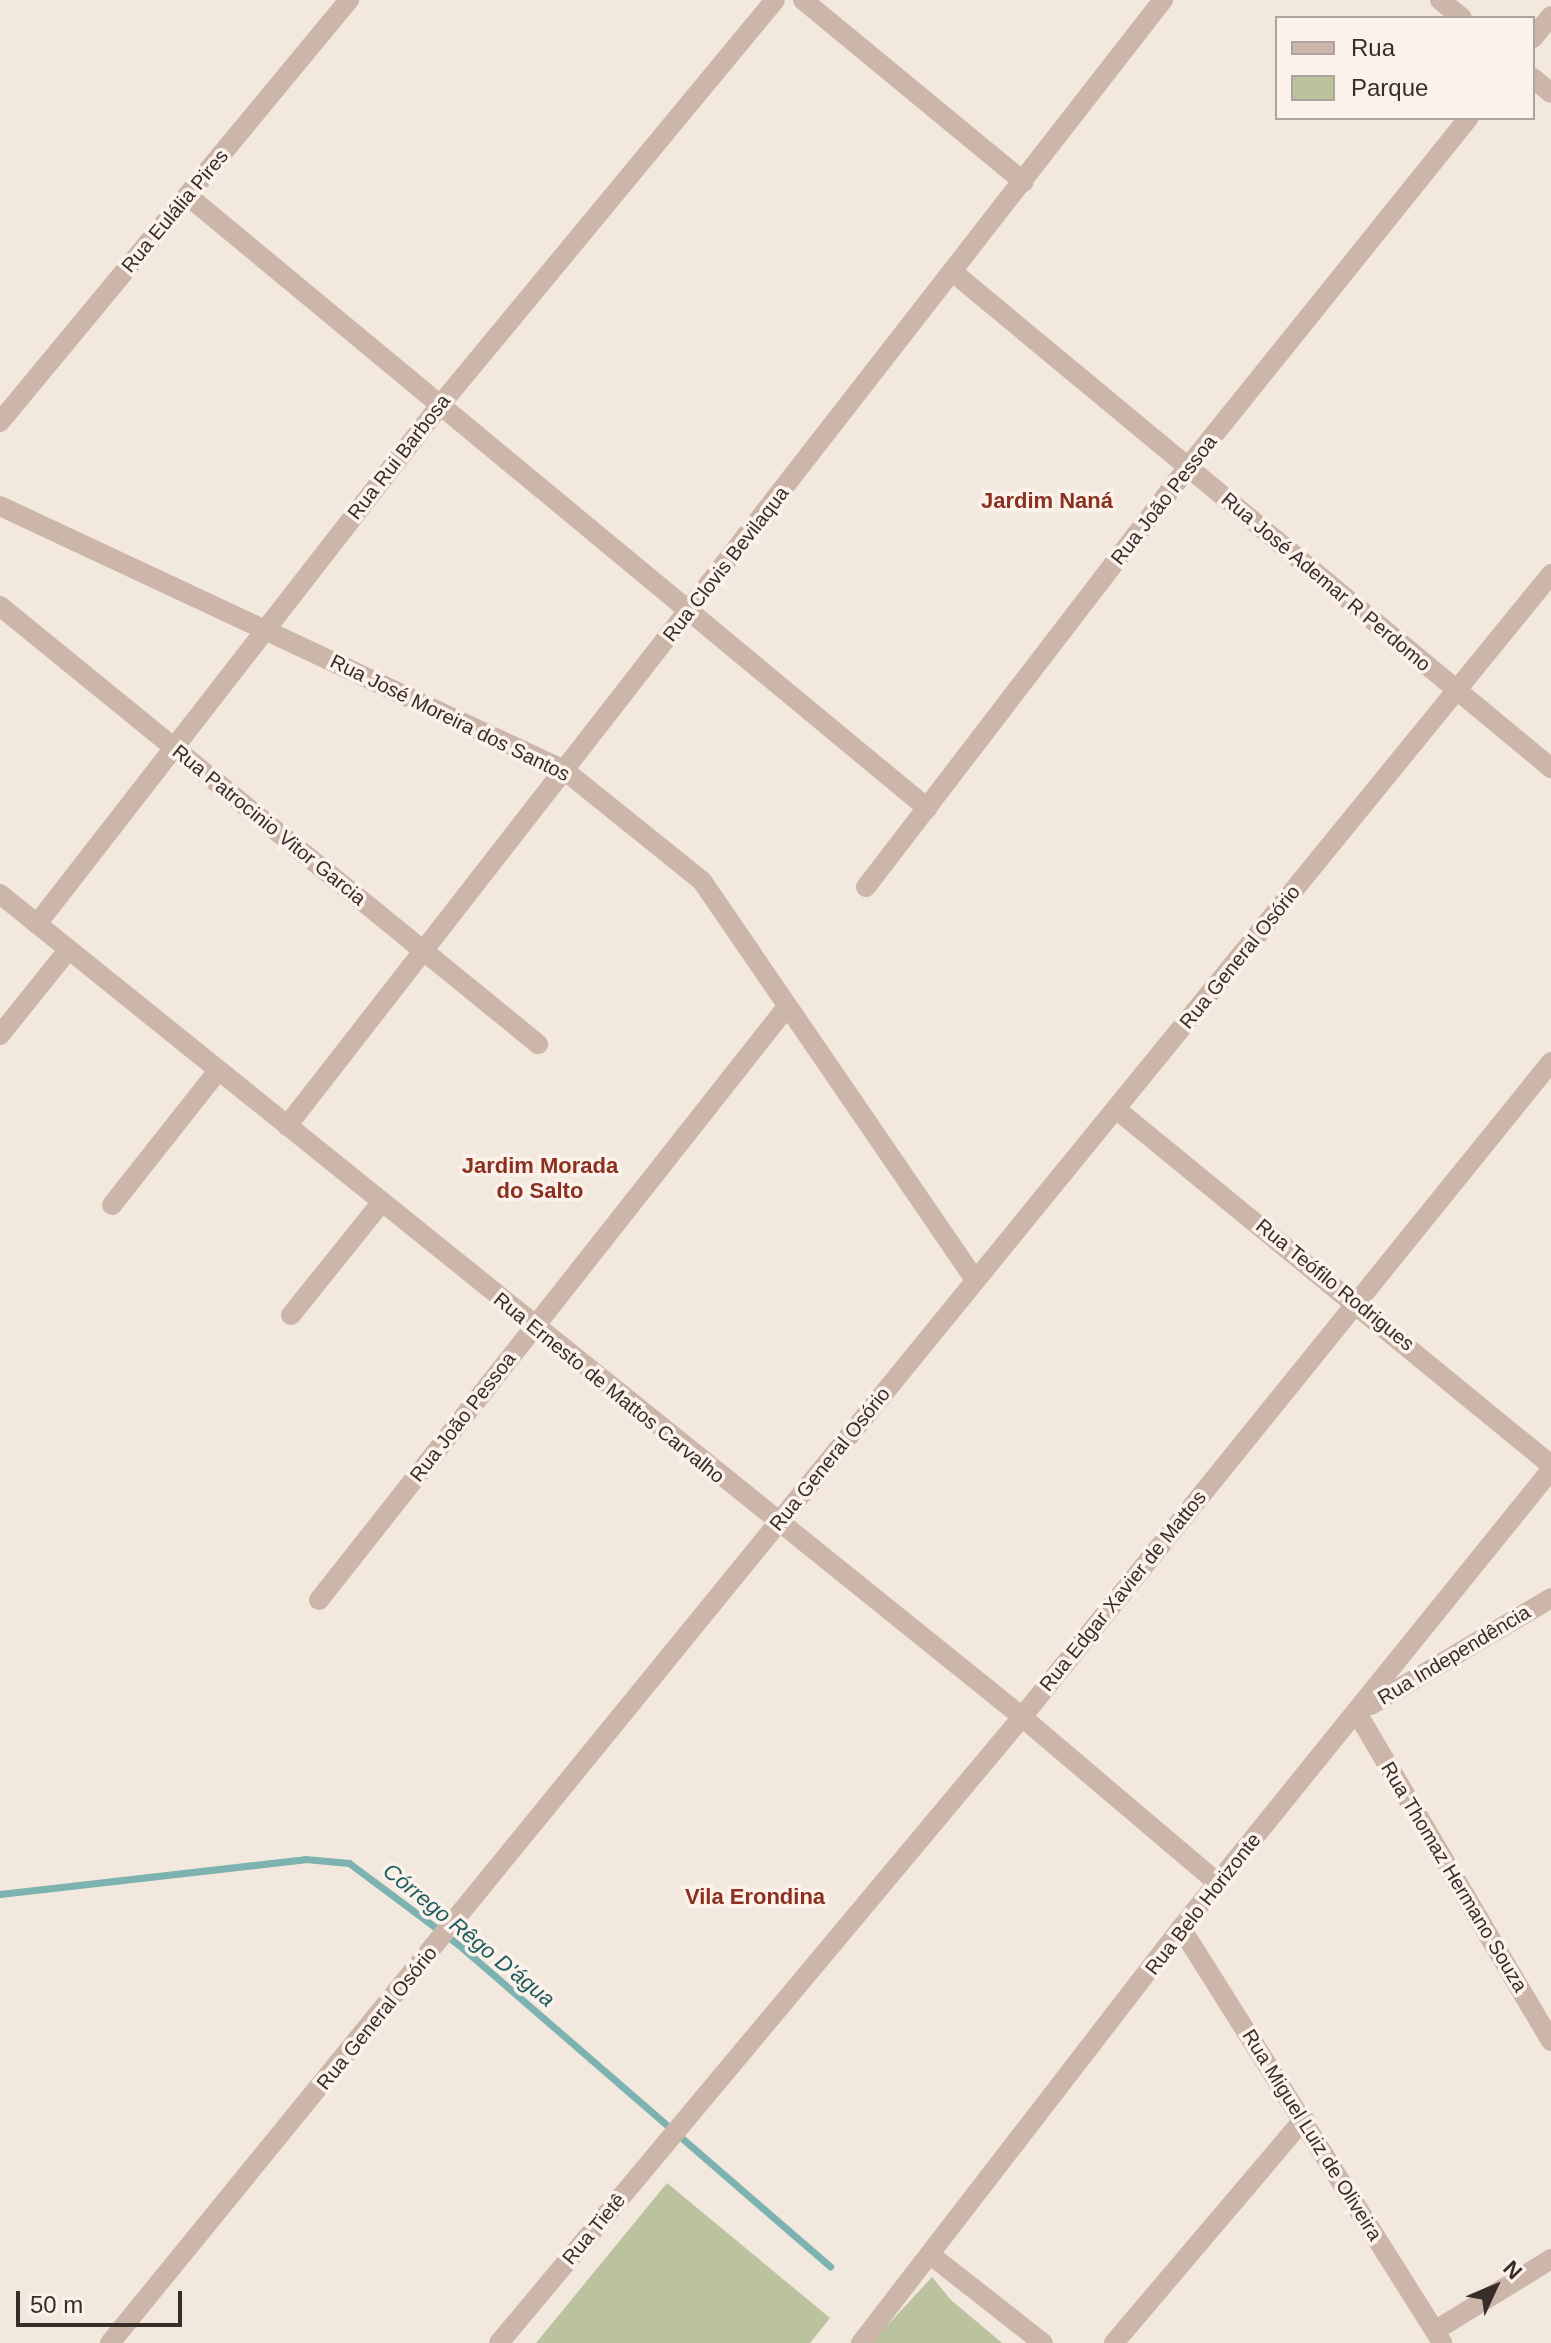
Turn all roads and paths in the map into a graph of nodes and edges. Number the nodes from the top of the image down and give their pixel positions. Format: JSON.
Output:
{"nodes":[{"id":1,"x":349,"y":0,"type":"edge"},
{"id":2,"x":775,"y":0,"type":"edge"},
{"id":3,"x":803,"y":0,"type":"edge"},
{"id":4,"x":1163,"y":0,"type":"edge"},
{"id":5,"x":1440,"y":0,"type":"edge"},
{"id":6,"x":1460,"y":16,"type":"edge"},
{"id":7,"x":1551,"y":16,"type":"edge"},
{"id":8,"x":1535,"y":36,"type":"edge"},
{"id":9,"x":1535,"y":80,"type":"edge"},
{"id":10,"x":1551,"y":93,"type":"edge"},
{"id":11,"x":1467,"y":120,"type":"edge"},
{"id":12,"x":1024,"y":182,"type":"junction"},
{"id":13,"x":188,"y":196,"type":"junction"},
{"id":14,"x":954,"y":273,"type":"junction"},
{"id":15,"x":441,"y":404,"type":"junction"},
{"id":16,"x":0,"y":422,"type":"edge"},
{"id":17,"x":1188,"y":467,"type":"junction"},
{"id":18,"x":0,"y":506,"type":"edge"},
{"id":19,"x":1551,"y":574,"type":"edge"},
{"id":20,"x":0,"y":606,"type":"edge"},
{"id":21,"x":689,"y":611,"type":"junction"},
{"id":22,"x":265,"y":628,"type":"junction"},
{"id":23,"x":1456,"y":691,"type":"junction"},
{"id":24,"x":176,"y":750,"type":"junction"},
{"id":25,"x":1551,"y":768,"type":"edge"},
{"id":26,"x":564,"y":770,"type":"junction"},
{"id":27,"x":927,"y":808,"type":"junction"},
{"id":28,"x":866,"y":887,"type":"dead end"},
{"id":29,"x":0,"y":894,"type":"edge"},
{"id":30,"x":37,"y":924,"type":"junction"},
{"id":31,"x":68,"y":950,"type":"junction"},
{"id":32,"x":424,"y":952,"type":"junction"},
{"id":33,"x":786,"y":1008,"type":"junction"},
{"id":34,"x":0,"y":1035,"type":"edge"},
{"id":35,"x":538,"y":1044,"type":"dead end"},
{"id":36,"x":1551,"y":1062,"type":"edge"},
{"id":37,"x":218,"y":1071,"type":"junction"},
{"id":38,"x":1116,"y":1109,"type":"junction"},
{"id":39,"x":287,"y":1126,"type":"junction"},
{"id":40,"x":381,"y":1203,"type":"junction"},
{"id":41,"x":112,"y":1205,"type":"dead end"},
{"id":42,"x":975,"y":1279,"type":"junction"},
{"id":43,"x":1355,"y":1301,"type":"junction"},
{"id":44,"x":291,"y":1315,"type":"dead end"},
{"id":45,"x":534,"y":1327,"type":"junction"},
{"id":46,"x":1551,"y":1467,"type":"edge"},
{"id":47,"x":777,"y":1524,"type":"junction"},
{"id":48,"x":1551,"y":1598,"type":"edge"},
{"id":49,"x":319,"y":1600,"type":"dead end"},
{"id":50,"x":1357,"y":1713,"type":"junction"},
{"id":51,"x":1022,"y":1717,"type":"junction"},
{"id":52,"x":1218,"y":1883,"type":"junction"},
{"id":53,"x":1181,"y":1928,"type":"junction"},
{"id":54,"x":1551,"y":2041,"type":"edge"},
{"id":55,"x":689,"y":2115,"type":"joint"},
{"id":56,"x":1304,"y":2119,"type":"junction"},
{"id":57,"x":932,"y":2256,"type":"junction"},
{"id":58,"x":1551,"y":2259,"type":"edge"},
{"id":59,"x":1439,"y":2336,"type":"edge"},
{"id":60,"x":110,"y":2343,"type":"edge"},
{"id":61,"x":499,"y":2343,"type":"edge"},
{"id":62,"x":861,"y":2343,"type":"edge"},
{"id":63,"x":1043,"y":2343,"type":"edge"},
{"id":64,"x":1114,"y":2343,"type":"edge"}],
"edges":[{"from":1,"to":13,"type":"street","name":"Rua Eulália Pires"},
{"from":2,"to":15,"type":"street","name":"Rua Rui Barbosa"},
{"from":3,"to":12,"type":"street"},
{"from":4,"to":12,"type":"street","name":"Rua Clovis Bevilaqua"},
{"from":5,"to":6,"type":"street"},
{"from":7,"to":8,"type":"street"},
{"from":9,"to":10,"type":"street"},
{"from":11,"to":17,"type":"street","name":"Rua João Pessoa"},
{"from":12,"to":14,"type":"street","name":"Rua Clovis Bevilaqua"},
{"from":13,"to":15,"type":"street"},
{"from":13,"to":16,"type":"street","name":"Rua Eulália Pires"},
{"from":14,"to":17,"type":"street","name":"Rua José Ademar R Perdomo"},
{"from":14,"to":21,"type":"street","name":"Rua Clovis Bevilaqua"},
{"from":15,"to":21,"type":"street"},
{"from":15,"to":22,"type":"street","name":"Rua Rui Barbosa"},
{"from":17,"to":23,"type":"street","name":"Rua José Ademar R Perdomo"},
{"from":17,"to":27,"type":"street","name":"Rua João Pessoa"},
{"from":18,"to":22,"type":"street","name":"Rua José Moreira dos Santos"},
{"from":19,"to":23,"type":"street","name":"Rua General Osório"},
{"from":20,"to":24,"type":"street","name":"Rua Patrocinio Vitor Garcia"},
{"from":21,"to":26,"type":"street","name":"Rua Clovis Bevilaqua"},
{"from":21,"to":27,"type":"street"},
{"from":22,"to":24,"type":"street","name":"Rua Rui Barbosa"},
{"from":22,"to":26,"type":"street","name":"Rua José Moreira dos Santos"},
{"from":23,"to":25,"type":"street","name":"Rua José Ademar R Perdomo"},
{"from":23,"to":38,"type":"street","name":"Rua General Osório"},
{"from":24,"to":30,"type":"street","name":"Rua Rui Barbosa"},
{"from":24,"to":32,"type":"street","name":"Rua Patrocinio Vitor Garcia"},
{"from":26,"to":32,"type":"street","name":"Rua Clovis Bevilaqua"},
{"from":26,"to":33,"type":"street","name":"Rua José Moreira dos Santos"},
{"from":27,"to":28,"type":"street","name":"Rua João Pessoa"},
{"from":29,"to":30,"type":"street","name":"Rua Ernesto de Mattos Carvalho"},
{"from":30,"to":31,"type":"street","name":"Rua Ernesto de Mattos Carvalho"},
{"from":31,"to":34,"type":"street"},
{"from":31,"to":37,"type":"street","name":"Rua Ernesto de Mattos Carvalho"},
{"from":32,"to":35,"type":"street","name":"Rua Patrocinio Vitor Garcia"},
{"from":32,"to":39,"type":"street","name":"Rua Clovis Bevilaqua"},
{"from":33,"to":42,"type":"street","name":"Rua José Moreira dos Santos"},
{"from":33,"to":45,"type":"street","name":"Rua João Pessoa"},
{"from":36,"to":43,"type":"street","name":"Rua Edgar Xavier de Mattos"},
{"from":37,"to":39,"type":"street","name":"Rua Ernesto de Mattos Carvalho"},
{"from":37,"to":41,"type":"street"},
{"from":38,"to":42,"type":"street","name":"Rua General Osório"},
{"from":38,"to":43,"type":"street","name":"Rua Teófilo Rodrigues"},
{"from":39,"to":40,"type":"street","name":"Rua Ernesto de Mattos Carvalho"},
{"from":40,"to":44,"type":"street"},
{"from":40,"to":45,"type":"street","name":"Rua Ernesto de Mattos Carvalho"},
{"from":42,"to":47,"type":"street","name":"Rua General Osório"},
{"from":43,"to":46,"type":"street","name":"Rua Teófilo Rodrigues"},
{"from":43,"to":51,"type":"street","name":"Rua Edgar Xavier de Mattos"},
{"from":45,"to":47,"type":"street","name":"Rua Ernesto de Mattos Carvalho"},
{"from":45,"to":49,"type":"street","name":"Rua João Pessoa"},
{"from":46,"to":50,"type":"street","name":"Rua Belo Horizonte"},
{"from":47,"to":51,"type":"street","name":"Rua Ernesto de Mattos Carvalho"},
{"from":47,"to":60,"type":"street","name":"Rua General Osório"},
{"from":48,"to":50,"type":"street","name":"Rua Independência"},
{"from":50,"to":52,"type":"street","name":"Rua Belo Horizonte"},
{"from":50,"to":54,"type":"street","name":"Rua Thomaz Hermano Souza"},
{"from":51,"to":52,"type":"street","name":"Rua Ernesto de Mattos Carvalho"},
{"from":51,"to":55,"type":"street","name":"Rua Edgar Xavier de Mattos"},
{"from":52,"to":53,"type":"street","name":"Rua Belo Horizonte"},
{"from":53,"to":56,"type":"street","name":"Rua Miguel Luiz de Oliveira"},
{"from":53,"to":57,"type":"street","name":"Rua Belo Horizonte"},
{"from":55,"to":61,"type":"street","name":"Rua Tietê"},
{"from":56,"to":59,"type":"street","name":"Rua Miguel Luiz de Oliveira"},
{"from":56,"to":64,"type":"street"},
{"from":57,"to":62,"type":"street","name":"Rua Belo Horizonte"},
{"from":57,"to":63,"type":"street"},
{"from":58,"to":59,"type":"street"}]}
